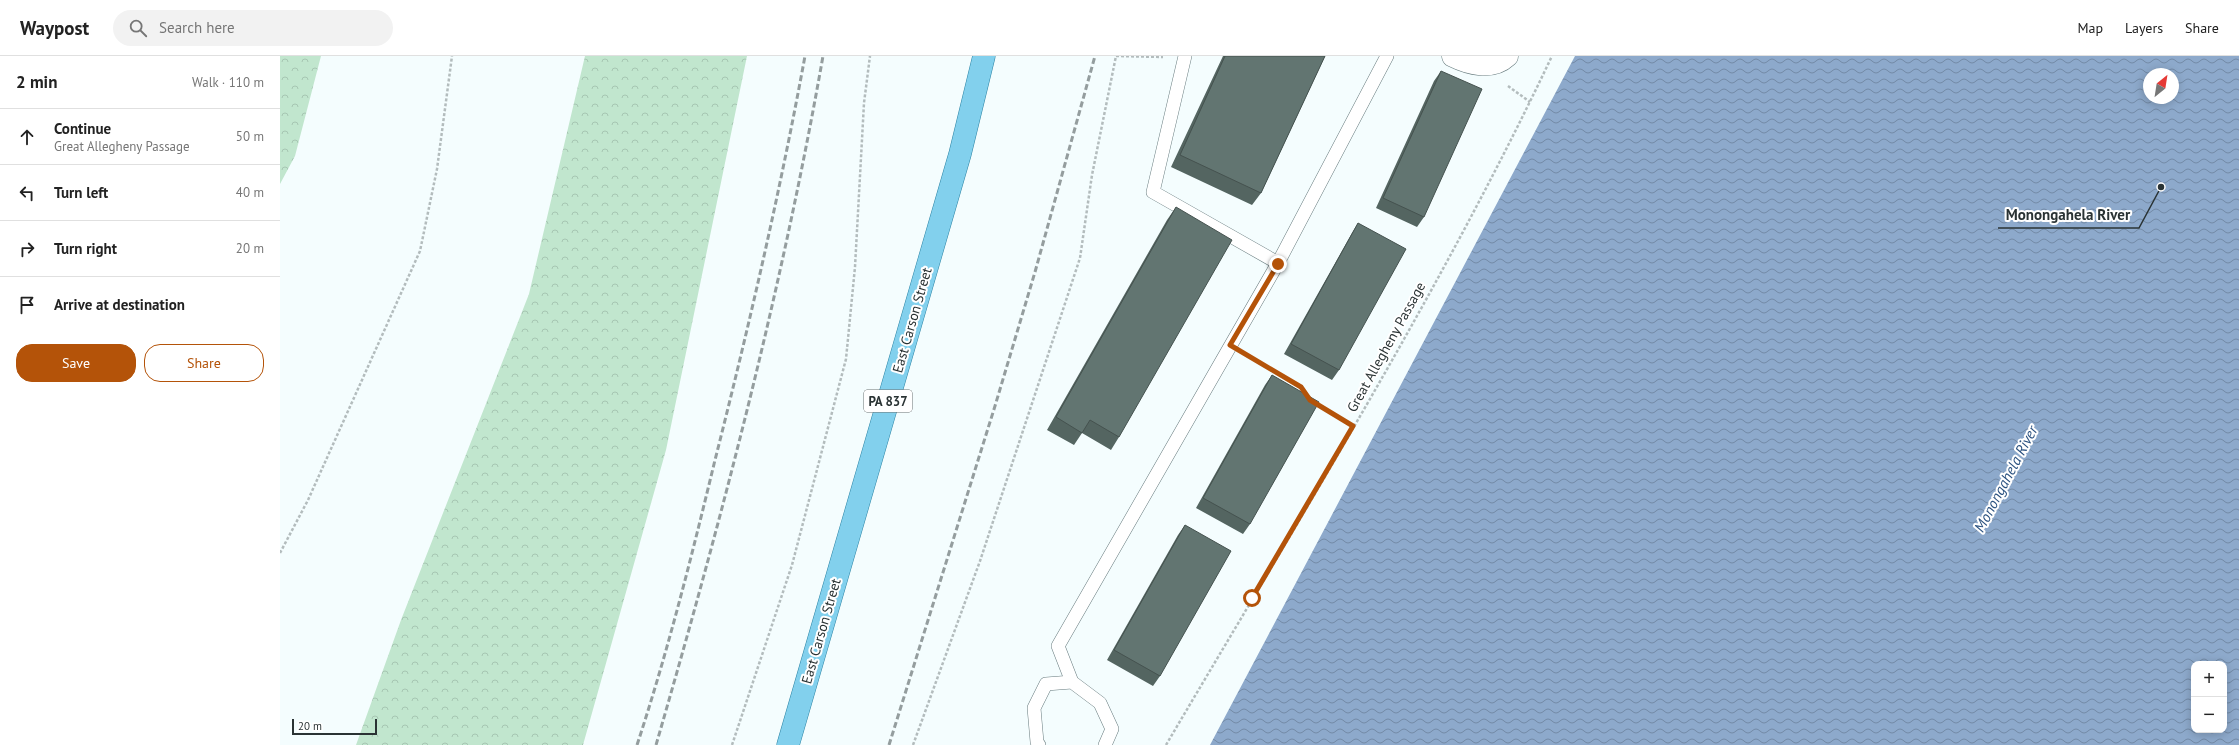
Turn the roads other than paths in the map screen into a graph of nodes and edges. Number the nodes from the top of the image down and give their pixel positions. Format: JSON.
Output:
{"nodes":[{"id":1,"x":984,"y":56,"type":"edge"},
{"id":2,"x":1185,"y":56,"type":"edge"},
{"id":3,"x":1387,"y":56,"type":"edge"},
{"id":4,"x":1453,"y":56,"type":"edge"},
{"id":5,"x":1507,"y":56,"type":"edge"},
{"id":6,"x":1278,"y":264,"type":"junction"},
{"id":7,"x":1072,"y":682,"type":"junction"},
{"id":8,"x":788,"y":745,"type":"edge"},
{"id":9,"x":1039,"y":745,"type":"edge"},
{"id":10,"x":1105,"y":745,"type":"edge"}],
"edges":[{"from":1,"to":8,"type":"main road","name":"East Carson Street","number":"PA 837"},
{"from":2,"to":6,"type":"lane"},
{"from":3,"to":6,"type":"lane"},
{"from":4,"to":5,"type":"street"},
{"from":6,"to":7,"type":"lane"},
{"from":7,"to":9,"type":"lane"},
{"from":7,"to":10,"type":"lane"}]}
